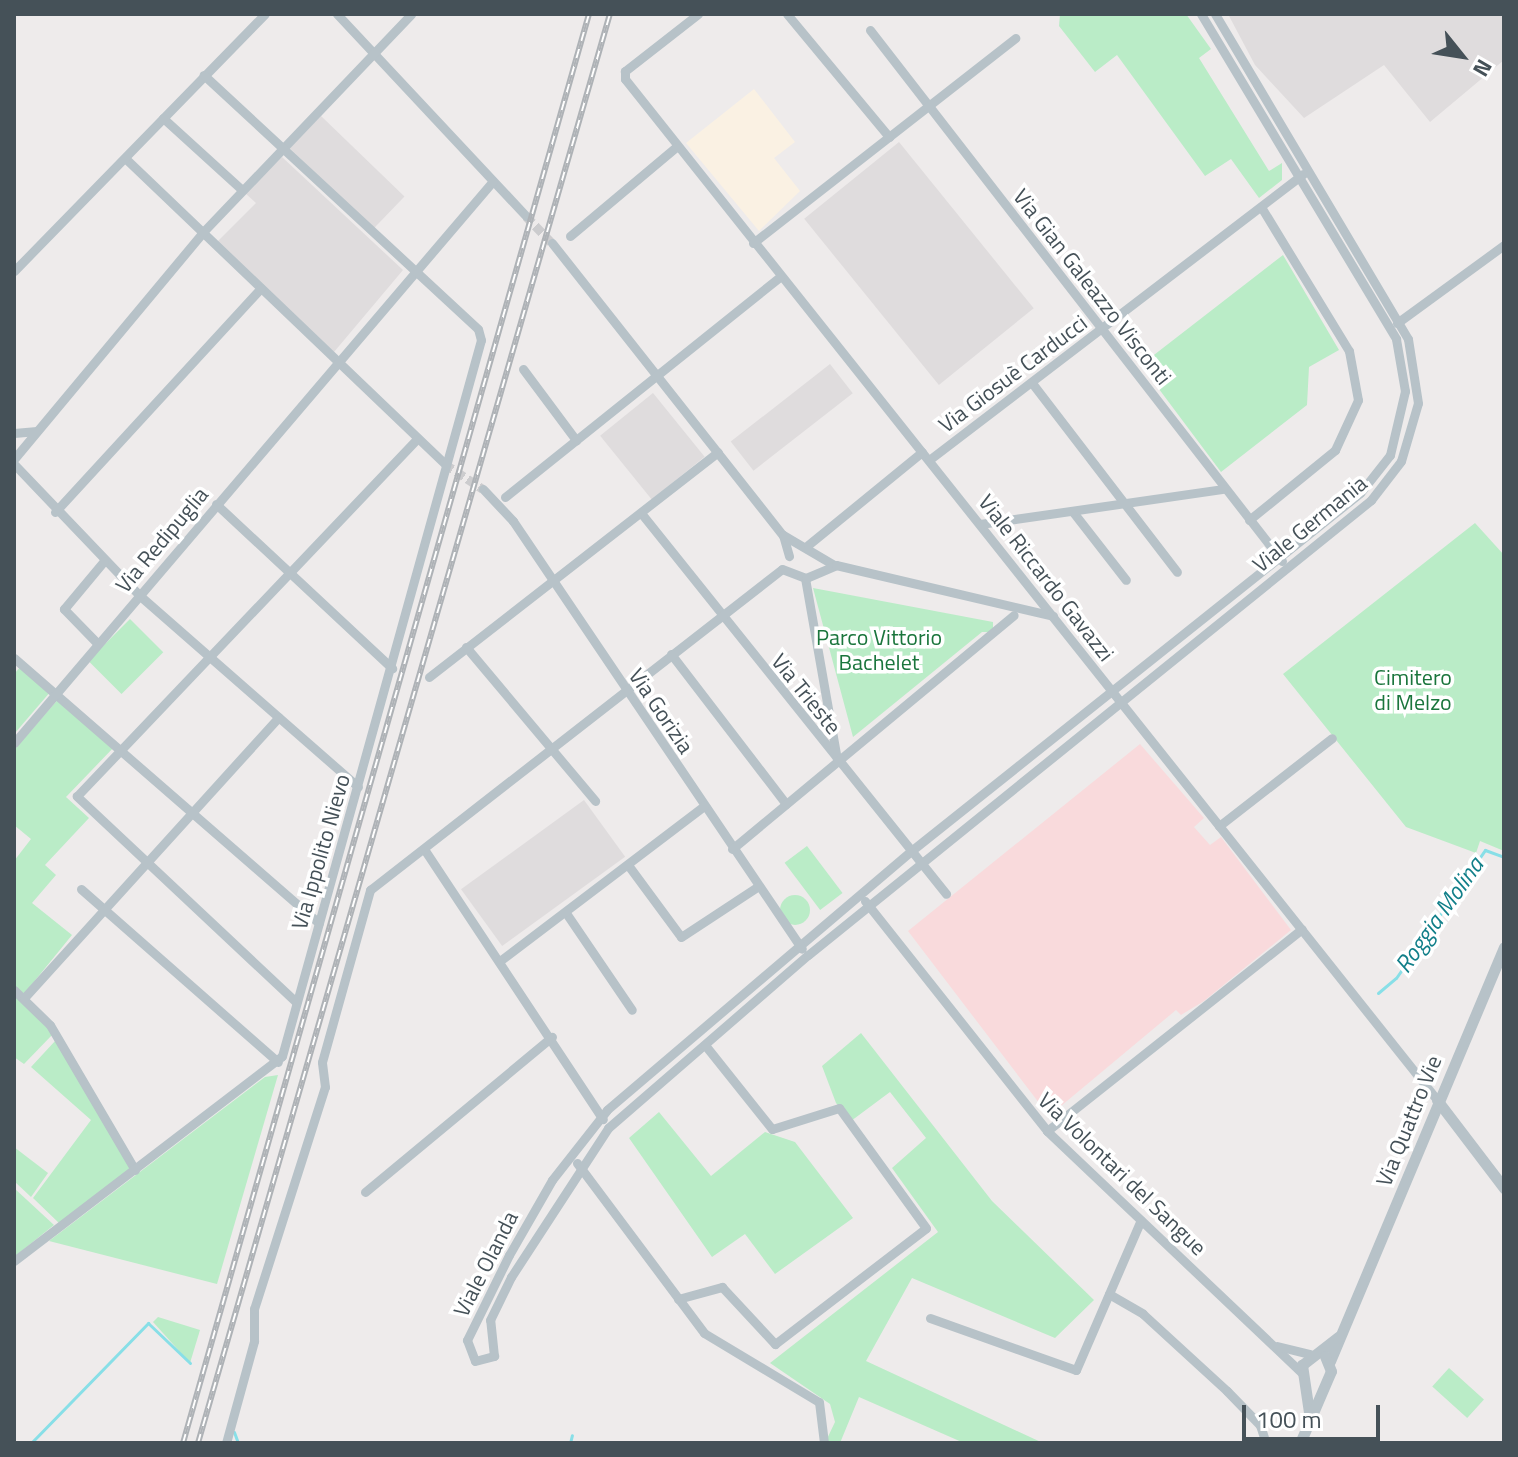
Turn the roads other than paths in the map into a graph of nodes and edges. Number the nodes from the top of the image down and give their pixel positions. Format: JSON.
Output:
{"nodes":[{"id":1,"x":265,"y":14,"type":"edge"},
{"id":2,"x":337,"y":14,"type":"edge"},
{"id":3,"x":411,"y":14,"type":"edge"},
{"id":4,"x":698,"y":14,"type":"edge"},
{"id":5,"x":787,"y":14,"type":"edge"},
{"id":6,"x":1201,"y":14,"type":"edge"},
{"id":7,"x":1215,"y":14,"type":"edge"},
{"id":8,"x":870,"y":30,"type":"dead end"},
{"id":9,"x":1015,"y":38,"type":"dead end"},
{"id":10,"x":374,"y":52,"type":"junction"},
{"id":11,"x":204,"y":75,"type":"junction"},
{"id":12,"x":929,"y":106,"type":"junction"},
{"id":13,"x":163,"y":118,"type":"junction"},
{"id":14,"x":889,"y":137,"type":"junction"},
{"id":15,"x":282,"y":147,"type":"junction"},
{"id":16,"x":676,"y":147,"type":"junction"},
{"id":17,"x":126,"y":159,"type":"junction"},
{"id":18,"x":1309,"y":170,"type":"junction"},
{"id":19,"x":1299,"y":177,"type":"junction"},
{"id":20,"x":493,"y":181,"type":"junction"},
{"id":21,"x":242,"y":190,"type":"junction"},
{"id":22,"x":1261,"y":207,"type":"junction"},
{"id":23,"x":526,"y":216,"type":"tunnel mouth"},
{"id":24,"x":203,"y":232,"type":"junction"},
{"id":25,"x":570,"y":236,"type":"dead end"},
{"id":26,"x":552,"y":243,"type":"tunnel mouth"},
{"id":27,"x":753,"y":243,"type":"junction"},
{"id":28,"x":1504,"y":245,"type":"edge"},
{"id":29,"x":14,"y":271,"type":"edge"},
{"id":30,"x":414,"y":271,"type":"junction"},
{"id":31,"x":780,"y":277,"type":"junction"},
{"id":32,"x":261,"y":288,"type":"junction"},
{"id":33,"x":1394,"y":324,"type":"junction"},
{"id":34,"x":1103,"y":329,"type":"junction"},
{"id":35,"x":336,"y":359,"type":"junction"},
{"id":36,"x":523,"y":369,"type":"dead end"},
{"id":37,"x":657,"y":375,"type":"junction"},
{"id":38,"x":1032,"y":383,"type":"junction"},
{"id":39,"x":37,"y":431,"type":"junction"},
{"id":40,"x":14,"y":433,"type":"edge"},
{"id":41,"x":416,"y":440,"type":"dead end"},
{"id":42,"x":576,"y":440,"type":"junction"},
{"id":43,"x":718,"y":452,"type":"junction"},
{"id":44,"x":926,"y":456,"type":"junction"},
{"id":45,"x":14,"y":461,"type":"edge"},
{"id":46,"x":445,"y":464,"type":"tunnel mouth"},
{"id":47,"x":483,"y":489,"type":"tunnel mouth"},
{"id":48,"x":1224,"y":489,"type":"junction"},
{"id":49,"x":505,"y":497,"type":"dead end"},
{"id":50,"x":216,"y":504,"type":"junction"},
{"id":51,"x":1126,"y":506,"type":"junction"},
{"id":52,"x":55,"y":512,"type":"junction"},
{"id":53,"x":1073,"y":512,"type":"junction"},
{"id":54,"x":641,"y":513,"type":"junction"},
{"id":55,"x":1249,"y":520,"type":"junction"},
{"id":56,"x":980,"y":524,"type":"junction"},
{"id":57,"x":783,"y":535,"type":"junction"},
{"id":58,"x":809,"y":547,"type":"junction"},
{"id":59,"x":789,"y":556,"type":"junction"},
{"id":60,"x":1280,"y":558,"type":"junction"},
{"id":61,"x":104,"y":561,"type":"junction"},
{"id":62,"x":836,"y":565,"type":"junction"},
{"id":63,"x":1287,"y":567,"type":"junction"},
{"id":64,"x":818,"y":571,"type":"junction"},
{"id":65,"x":289,"y":572,"type":"junction"},
{"id":66,"x":792,"y":572,"type":"junction"},
{"id":67,"x":1177,"y":572,"type":"dead end"},
{"id":68,"x":805,"y":578,"type":"junction"},
{"id":69,"x":1126,"y":580,"type":"dead end"},
{"id":70,"x":555,"y":583,"type":"junction"},
{"id":71,"x":139,"y":595,"type":"junction"},
{"id":72,"x":720,"y":615,"type":"junction"},
{"id":73,"x":1014,"y":615,"type":"dead end"},
{"id":74,"x":1053,"y":616,"type":"junction"},
{"id":75,"x":98,"y":644,"type":"junction"},
{"id":76,"x":466,"y":647,"type":"junction"},
{"id":77,"x":671,"y":654,"type":"junction"},
{"id":78,"x":209,"y":656,"type":"junction"},
{"id":79,"x":14,"y":658,"type":"edge"},
{"id":80,"x":392,"y":668,"type":"junction"},
{"id":81,"x":429,"y":677,"type":"dead end"},
{"id":82,"x":59,"y":690,"type":"junction"},
{"id":83,"x":625,"y":690,"type":"junction"},
{"id":84,"x":1113,"y":691,"type":"junction"},
{"id":85,"x":1122,"y":701,"type":"junction"},
{"id":86,"x":279,"y":717,"type":"junction"},
{"id":87,"x":1332,"y":738,"type":"dead end"},
{"id":88,"x":14,"y":743,"type":"edge"},
{"id":89,"x":122,"y":747,"type":"junction"},
{"id":90,"x":552,"y":748,"type":"junction"},
{"id":91,"x":838,"y":762,"type":"junction"},
{"id":92,"x":358,"y":787,"type":"junction"},
{"id":93,"x":595,"y":801,"type":"dead end"},
{"id":94,"x":786,"y":804,"type":"junction"},
{"id":95,"x":704,"y":806,"type":"junction"},
{"id":96,"x":195,"y":811,"type":"junction"},
{"id":97,"x":1219,"y":826,"type":"junction"},
{"id":98,"x":424,"y":849,"type":"junction"},
{"id":99,"x":732,"y":849,"type":"junction"},
{"id":100,"x":911,"y":851,"type":"junction"},
{"id":101,"x":921,"y":863,"type":"junction"},
{"id":102,"x":146,"y":865,"type":"junction"},
{"id":103,"x":628,"y":865,"type":"junction"},
{"id":104,"x":757,"y":887,"type":"junction"},
{"id":105,"x":867,"y":888,"type":"junction"},
{"id":106,"x":81,"y":889,"type":"dead end"},
{"id":107,"x":946,"y":894,"type":"dead end"},
{"id":108,"x":868,"y":906,"type":"junction"},
{"id":109,"x":105,"y":910,"type":"junction"},
{"id":110,"x":566,"y":913,"type":"junction"},
{"id":111,"x":319,"y":923,"type":"junction"},
{"id":112,"x":1302,"y":929,"type":"junction"},
{"id":113,"x":798,"y":945,"type":"junction"},
{"id":114,"x":1504,"y":947,"type":"edge"},
{"id":115,"x":808,"y":955,"type":"junction"},
{"id":116,"x":501,"y":960,"type":"junction"},
{"id":117,"x":14,"y":990,"type":"edge"},
{"id":118,"x":24,"y":998,"type":"junction"},
{"id":119,"x":296,"y":1002,"type":"junction"},
{"id":120,"x":632,"y":1010,"type":"dead end"},
{"id":121,"x":552,"y":1037,"type":"junction"},
{"id":122,"x":705,"y":1045,"type":"junction"},
{"id":123,"x":278,"y":1062,"type":"junction"},
{"id":124,"x":1437,"y":1100,"type":"junction"},
{"id":125,"x":601,"y":1116,"type":"junction"},
{"id":126,"x":610,"y":1126,"type":"junction"},
{"id":127,"x":1047,"y":1131,"type":"junction"},
{"id":128,"x":570,"y":1155,"type":"junction"},
{"id":129,"x":579,"y":1165,"type":"junction"},
{"id":130,"x":135,"y":1170,"type":"junction"},
{"id":131,"x":1504,"y":1188,"type":"edge"},
{"id":132,"x":365,"y":1192,"type":"dead end"},
{"id":133,"x":1141,"y":1220,"type":"junction"},
{"id":134,"x":14,"y":1261,"type":"edge"},
{"id":135,"x":1109,"y":1294,"type":"junction"},
{"id":136,"x":678,"y":1299,"type":"junction"},
{"id":137,"x":1354,"y":1312,"type":"junction"},
{"id":138,"x":930,"y":1318,"type":"dead end"},
{"id":139,"x":1274,"y":1344,"type":"junction"},
{"id":140,"x":1312,"y":1354,"type":"junction"},
{"id":141,"x":1330,"y":1361,"type":"junction"},
{"id":142,"x":1305,"y":1377,"type":"junction"},
{"id":143,"x":1327,"y":1378,"type":"junction"},
{"id":144,"x":1310,"y":1419,"type":"junction"},
{"id":145,"x":226,"y":1443,"type":"edge"},
{"id":146,"x":824,"y":1443,"type":"edge"},
{"id":147,"x":1266,"y":1443,"type":"edge"},
{"id":148,"x":1300,"y":1443,"type":"edge"}],
"edges":[{"from":1,"to":11,"type":"street"},
{"from":2,"to":10,"type":"street"},
{"from":3,"to":10,"type":"street"},
{"from":4,"to":16,"type":"street","name":"Viale Riccardo Gavazzi"},
{"from":5,"to":14,"type":"street"},
{"from":6,"to":19,"type":"street","name":"Viale Germania"},
{"from":7,"to":18,"type":"street","name":"Viale Germania"},
{"from":8,"to":12,"type":"street","name":"Via Gian Galeazzo Visconti"},
{"from":9,"to":12,"type":"street"},
{"from":10,"to":15,"type":"street"},
{"from":10,"to":20,"type":"street"},
{"from":11,"to":13,"type":"street"},
{"from":11,"to":15,"type":"street"},
{"from":12,"to":14,"type":"street"},
{"from":12,"to":34,"type":"street","name":"Via Gian Galeazzo Visconti"},
{"from":13,"to":17,"type":"street"},
{"from":13,"to":21,"type":"street"},
{"from":14,"to":27,"type":"street"},
{"from":15,"to":21,"type":"street"},
{"from":15,"to":30,"type":"street"},
{"from":16,"to":25,"type":"street"},
{"from":16,"to":27,"type":"street","name":"Viale Riccardo Gavazzi"},
{"from":17,"to":24,"type":"street"},
{"from":17,"to":29,"type":"street"},
{"from":18,"to":19,"type":"street","name":"Via Giosuè Carducci"},
{"from":18,"to":33,"type":"street","name":"Viale Germania"},
{"from":19,"to":22,"type":"street","name":"Via Giosuè Carducci"},
{"from":19,"to":33,"type":"street","name":"Viale Germania"},
{"from":20,"to":23,"type":"street"},
{"from":20,"to":30,"type":"street","name":"Via Redipuglia"},
{"from":21,"to":24,"type":"street"},
{"from":22,"to":34,"type":"street","name":"Via Giosuè Carducci"},
{"from":22,"to":55,"type":"street"},
{"from":24,"to":32,"type":"street"},
{"from":24,"to":39,"type":"street"},
{"from":26,"to":37,"type":"street"},
{"from":27,"to":31,"type":"street","name":"Viale Riccardo Gavazzi"},
{"from":28,"to":33,"type":"street"},
{"from":30,"to":35,"type":"street","name":"Via Redipuglia"},
{"from":30,"to":80,"type":"street","name":"Via Ippolito Nievo"},
{"from":31,"to":37,"type":"street"},
{"from":31,"to":44,"type":"street","name":"Viale Riccardo Gavazzi"},
{"from":32,"to":35,"type":"street"},
{"from":32,"to":52,"type":"street"},
{"from":33,"to":60,"type":"street","name":"Viale Germania"},
{"from":33,"to":63,"type":"street","name":"Viale Germania"},
{"from":34,"to":38,"type":"street","name":"Via Giosuè Carducci"},
{"from":34,"to":48,"type":"street","name":"Via Gian Galeazzo Visconti"},
{"from":35,"to":46,"type":"street"},
{"from":35,"to":50,"type":"street","name":"Via Redipuglia"},
{"from":36,"to":42,"type":"street"},
{"from":37,"to":42,"type":"street"},
{"from":37,"to":43,"type":"street"},
{"from":38,"to":44,"type":"street","name":"Via Giosuè Carducci"},
{"from":38,"to":51,"type":"street"},
{"from":39,"to":40,"type":"street"},
{"from":39,"to":45,"type":"street"},
{"from":41,"to":65,"type":"street"},
{"from":42,"to":49,"type":"street"},
{"from":43,"to":54,"type":"street"},
{"from":43,"to":57,"type":"street"},
{"from":44,"to":56,"type":"street","name":"Viale Riccardo Gavazzi"},
{"from":44,"to":58,"type":"street","name":"Via Giosuè Carducci"},
{"from":45,"to":52,"type":"street"},
{"from":47,"to":70,"type":"street","name":"Via Gorizia"},
{"from":48,"to":51,"type":"street"},
{"from":48,"to":55,"type":"street","name":"Via Gian Galeazzo Visconti"},
{"from":50,"to":65,"type":"street"},
{"from":50,"to":71,"type":"street","name":"Via Redipuglia"},
{"from":51,"to":53,"type":"street"},
{"from":51,"to":67,"type":"street"},
{"from":52,"to":61,"type":"street"},
{"from":53,"to":56,"type":"street"},
{"from":53,"to":69,"type":"street"},
{"from":54,"to":70,"type":"street"},
{"from":54,"to":72,"type":"street","name":"Via Trieste"},
{"from":55,"to":60,"type":"street","name":"Via Gian Galeazzo Visconti"},
{"from":56,"to":74,"type":"street","name":"Viale Riccardo Gavazzi"},
{"from":57,"to":58,"type":"street"},
{"from":57,"to":59,"type":"street"},
{"from":58,"to":59,"type":"street","name":"Via Giosuè Carducci"},
{"from":58,"to":62,"type":"street"},
{"from":58,"to":64,"type":"street"},
{"from":59,"to":66,"type":"street"},
{"from":60,"to":63,"type":"street","name":"Via Gian Galeazzo Visconti"},
{"from":60,"to":84,"type":"street","name":"Viale Germania"},
{"from":61,"to":71,"type":"street"},
{"from":61,"to":75,"type":"street"},
{"from":62,"to":64,"type":"street"},
{"from":62,"to":74,"type":"street"},
{"from":63,"to":85,"type":"street","name":"Viale Germania"},
{"from":64,"to":68,"type":"street"},
{"from":65,"to":78,"type":"street"},
{"from":65,"to":80,"type":"street"},
{"from":66,"to":68,"type":"street"},
{"from":66,"to":72,"type":"street"},
{"from":68,"to":91,"type":"street"},
{"from":70,"to":76,"type":"street"},
{"from":70,"to":83,"type":"street","name":"Via Gorizia"},
{"from":71,"to":75,"type":"street","name":"Via Redipuglia"},
{"from":71,"to":78,"type":"street"},
{"from":72,"to":77,"type":"street"},
{"from":72,"to":91,"type":"street","name":"Via Trieste"},
{"from":73,"to":91,"type":"street"},
{"from":74,"to":84,"type":"street","name":"Viale Riccardo Gavazzi"},
{"from":75,"to":82,"type":"street","name":"Via Redipuglia"},
{"from":76,"to":81,"type":"street"},
{"from":76,"to":90,"type":"street"},
{"from":77,"to":83,"type":"street"},
{"from":77,"to":94,"type":"street"},
{"from":78,"to":86,"type":"street"},
{"from":78,"to":89,"type":"street"},
{"from":79,"to":82,"type":"street"},
{"from":80,"to":92,"type":"street","name":"Via Ippolito Nievo"},
{"from":82,"to":88,"type":"street","name":"Via Redipuglia"},
{"from":82,"to":89,"type":"street"},
{"from":83,"to":90,"type":"street"},
{"from":83,"to":95,"type":"street","name":"Via Gorizia"},
{"from":84,"to":85,"type":"street","name":"Viale Riccardo Gavazzi"},
{"from":84,"to":100,"type":"street","name":"Viale Olanda"},
{"from":85,"to":97,"type":"street","name":"Viale Riccardo Gavazzi"},
{"from":85,"to":101,"type":"street","name":"Viale Olanda"},
{"from":86,"to":92,"type":"street"},
{"from":86,"to":96,"type":"street"},
{"from":87,"to":97,"type":"street"},
{"from":89,"to":96,"type":"street"},
{"from":89,"to":102,"type":"street"},
{"from":90,"to":93,"type":"street"},
{"from":90,"to":98,"type":"street"},
{"from":91,"to":94,"type":"street"},
{"from":91,"to":100,"type":"street","name":"Via Trieste"},
{"from":92,"to":111,"type":"street","name":"Via Ippolito Nievo"},
{"from":94,"to":99,"type":"street"},
{"from":95,"to":99,"type":"street","name":"Via Gorizia"},
{"from":95,"to":103,"type":"street"},
{"from":96,"to":102,"type":"street"},
{"from":96,"to":111,"type":"street"},
{"from":97,"to":112,"type":"street","name":"Viale Riccardo Gavazzi"},
{"from":98,"to":116,"type":"street"},
{"from":98,"to":145,"type":"street"},
{"from":99,"to":104,"type":"street","name":"Via Gorizia"},
{"from":100,"to":101,"type":"street","name":"Via Trieste"},
{"from":100,"to":105,"type":"street","name":"Viale Olanda"},
{"from":101,"to":107,"type":"street","name":"Via Trieste"},
{"from":101,"to":108,"type":"street","name":"Viale Olanda"},
{"from":102,"to":109,"type":"street"},
{"from":102,"to":119,"type":"street"},
{"from":103,"to":104,"type":"street"},
{"from":103,"to":110,"type":"street"},
{"from":104,"to":113,"type":"street","name":"Via Gorizia"},
{"from":105,"to":108,"type":"street"},
{"from":105,"to":113,"type":"street","name":"Viale Olanda"},
{"from":106,"to":109,"type":"street"},
{"from":108,"to":115,"type":"street","name":"Viale Olanda"},
{"from":108,"to":127,"type":"street","name":"Via Volontari del Sangue"},
{"from":109,"to":118,"type":"street"},
{"from":109,"to":123,"type":"street"},
{"from":110,"to":116,"type":"street"},
{"from":110,"to":120,"type":"street"},
{"from":111,"to":119,"type":"street","name":"Via Ippolito Nievo"},
{"from":112,"to":124,"type":"street","name":"Viale Riccardo Gavazzi"},
{"from":112,"to":127,"type":"street"},
{"from":113,"to":115,"type":"street","name":"Via Gorizia"},
{"from":113,"to":125,"type":"street","name":"Viale Olanda"},
{"from":114,"to":124,"type":"street","name":"Via Quattro Vie"},
{"from":115,"to":122,"type":"street","name":"Viale Olanda"},
{"from":116,"to":121,"type":"street"},
{"from":117,"to":118,"type":"street"},
{"from":118,"to":130,"type":"street"},
{"from":119,"to":123,"type":"street","name":"Via Ippolito Nievo"},
{"from":121,"to":125,"type":"street"},
{"from":121,"to":132,"type":"street"},
{"from":122,"to":126,"type":"street","name":"Viale Olanda"},
{"from":122,"to":136,"type":"street"},
{"from":123,"to":130,"type":"street"},
{"from":124,"to":131,"type":"street"},
{"from":124,"to":137,"type":"street","name":"Via Quattro Vie"},
{"from":125,"to":126,"type":"street"},
{"from":125,"to":128,"type":"street","name":"Viale Olanda"},
{"from":126,"to":129,"type":"street","name":"Viale Olanda"},
{"from":127,"to":133,"type":"street","name":"Via Volontari del Sangue"},
{"from":128,"to":129,"type":"street"},
{"from":128,"to":129,"type":"street","name":"Viale Olanda"},
{"from":129,"to":136,"type":"street"},
{"from":130,"to":134,"type":"street"},
{"from":133,"to":135,"type":"street"},
{"from":133,"to":139,"type":"street","name":"Via Volontari del Sangue"},
{"from":135,"to":138,"type":"street"},
{"from":135,"to":147,"type":"street"},
{"from":136,"to":146,"type":"street"},
{"from":137,"to":140,"type":"street","name":"Via Quattro Vie"},
{"from":137,"to":141,"type":"street","name":"Via Quattro Vie"},
{"from":139,"to":140,"type":"street","name":"Via Volontari del Sangue"},
{"from":139,"to":142,"type":"street","name":"Via Volontari del Sangue"},
{"from":140,"to":141,"type":"street"},
{"from":140,"to":142,"type":"street"},
{"from":141,"to":143,"type":"street","name":"Via Quattro Vie"},
{"from":142,"to":143,"type":"street"},
{"from":142,"to":144,"type":"street"},
{"from":143,"to":144,"type":"street"},
{"from":144,"to":148,"type":"street"}]}
